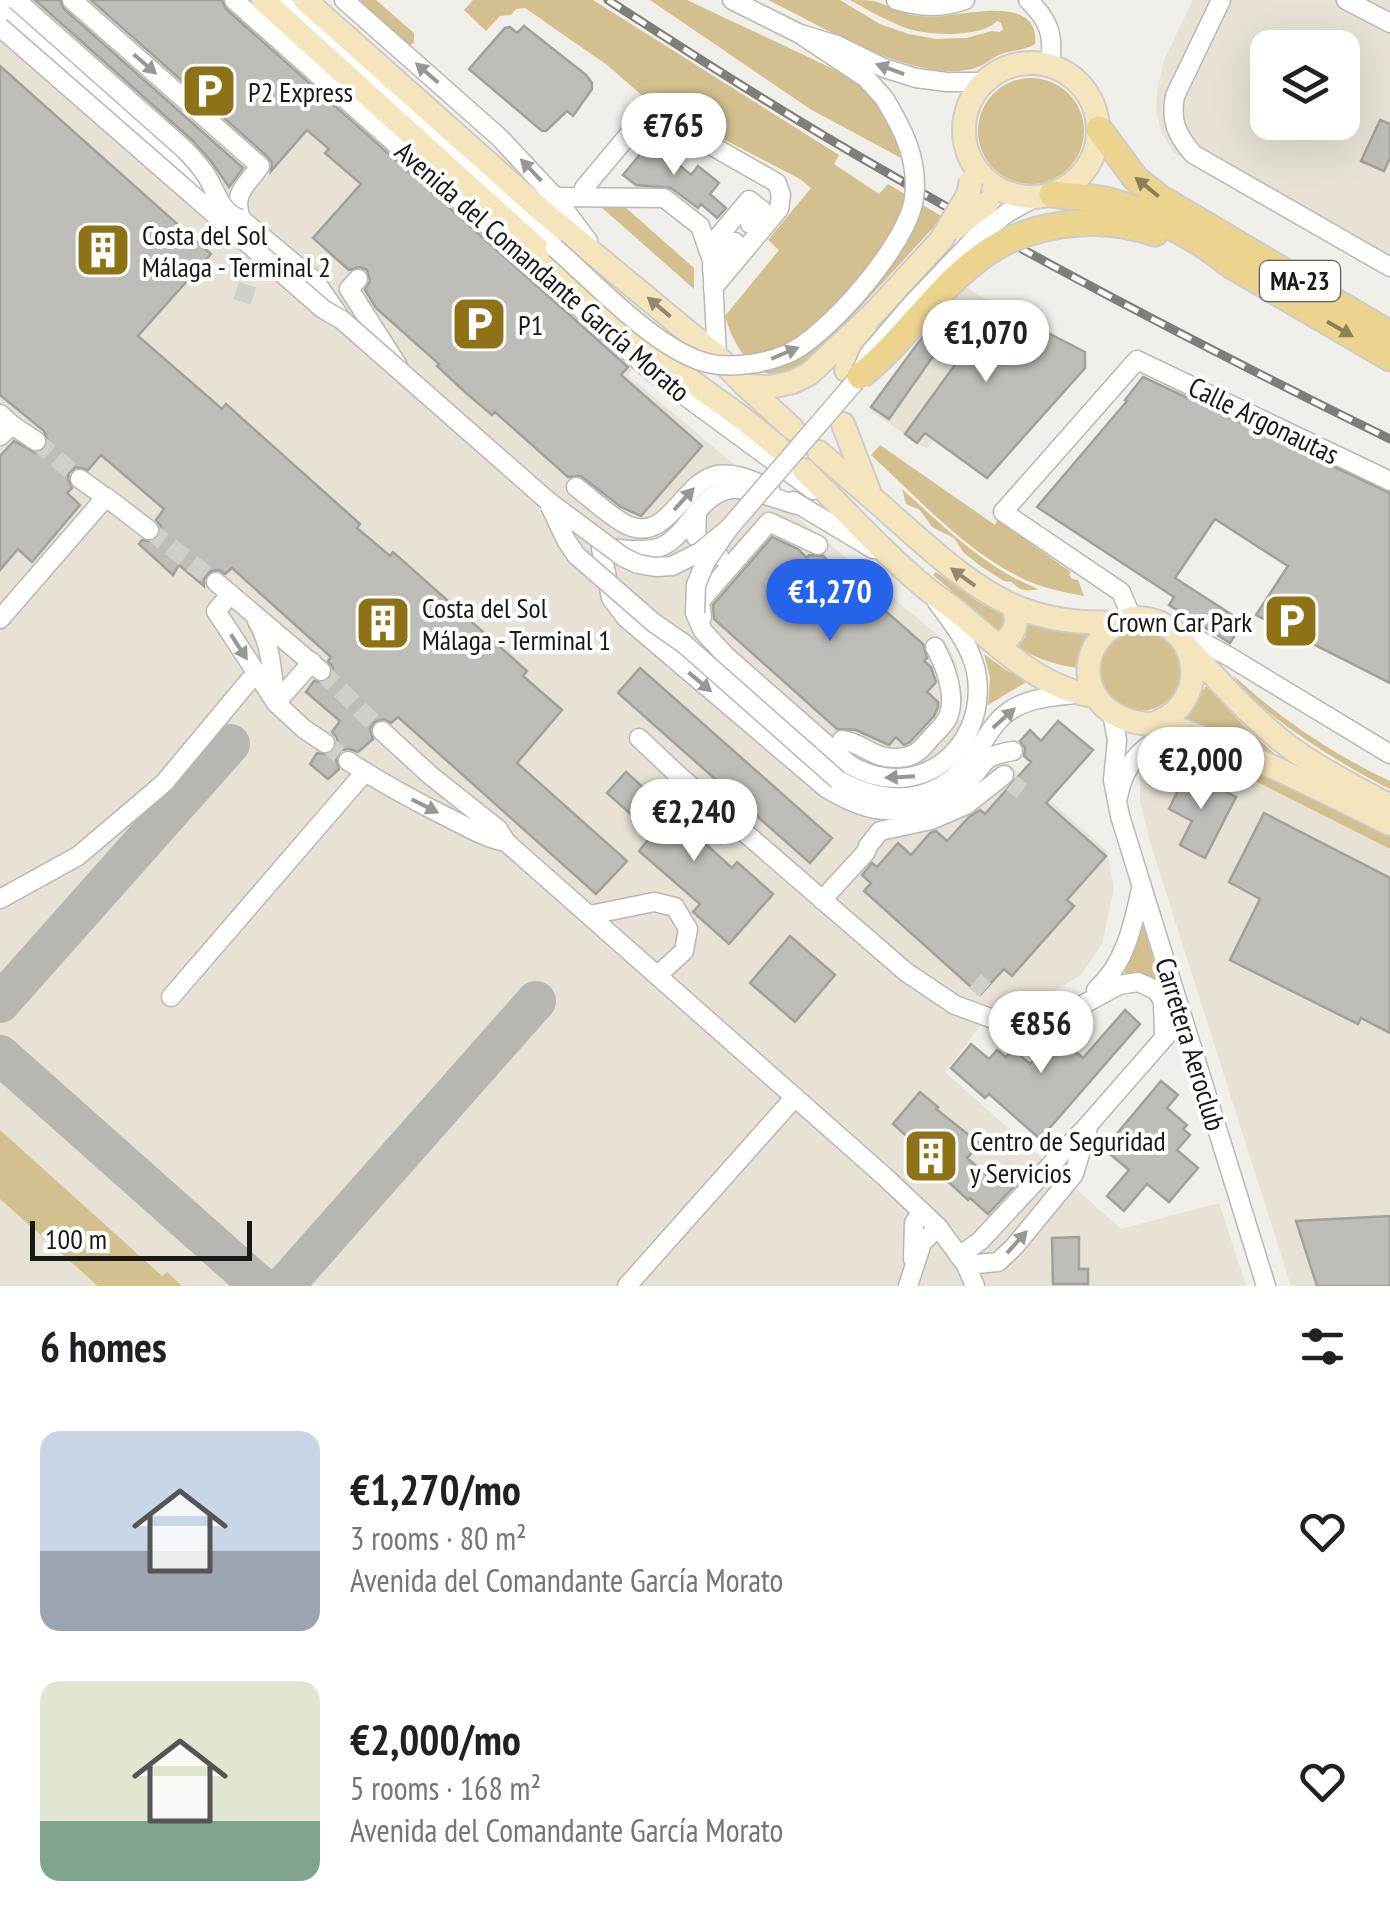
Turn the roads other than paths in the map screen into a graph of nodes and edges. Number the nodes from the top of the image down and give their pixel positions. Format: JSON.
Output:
{"nodes":[{"id":1,"x":16,"y":0,"type":"edge"},
{"id":2,"x":72,"y":0,"type":"edge"},
{"id":3,"x":234,"y":0,"type":"edge"},
{"id":4,"x":262,"y":0,"type":"edge"},
{"id":5,"x":275,"y":0,"type":"edge"},
{"id":6,"x":305,"y":0,"type":"edge"},
{"id":7,"x":344,"y":0,"type":"edge"},
{"id":8,"x":732,"y":0,"type":"edge"},
{"id":9,"x":896,"y":0,"type":"edge"},
{"id":10,"x":965,"y":0,"type":"edge"},
{"id":11,"x":1028,"y":0,"type":"edge"},
{"id":12,"x":1221,"y":0,"type":"edge"},
{"id":13,"x":1346,"y":0,"type":"edge"},
{"id":14,"x":0,"y":6,"type":"edge"},
{"id":15,"x":1390,"y":24,"type":"edge"},
{"id":16,"x":0,"y":28,"type":"edge"},
{"id":17,"x":800,"y":34,"type":"junction"},
{"id":18,"x":1050,"y":66,"type":"junction"},
{"id":19,"x":985,"y":82,"type":"junction"},
{"id":20,"x":1099,"y":129,"type":"junction"},
{"id":21,"x":973,"y":174,"type":"junction"},
{"id":22,"x":584,"y":188,"type":"dead end"},
{"id":23,"x":556,"y":196,"type":"junction"},
{"id":24,"x":1044,"y":196,"type":"junction"},
{"id":25,"x":999,"y":202,"type":"junction"},
{"id":26,"x":241,"y":219,"type":"junction"},
{"id":27,"x":750,"y":224,"type":"dead end"},
{"id":28,"x":941,"y":240,"type":"junction"},
{"id":29,"x":734,"y":242,"type":"dead end"},
{"id":30,"x":708,"y":249,"type":"junction"},
{"id":31,"x":601,"y":259,"type":"junction"},
{"id":32,"x":1229,"y":264,"type":"junction"},
{"id":33,"x":1390,"y":267,"type":"edge"},
{"id":34,"x":713,"y":278,"type":"junction"},
{"id":35,"x":358,"y":279,"type":"dead end"},
{"id":36,"x":877,"y":310,"type":"junction"},
{"id":37,"x":342,"y":320,"type":"junction"},
{"id":38,"x":1390,"y":334,"type":"edge"},
{"id":39,"x":717,"y":356,"type":"junction"},
{"id":40,"x":1390,"y":358,"type":"edge"},
{"id":41,"x":401,"y":372,"type":"junction"},
{"id":42,"x":853,"y":373,"type":"junction"},
{"id":43,"x":746,"y":386,"type":"junction"},
{"id":44,"x":843,"y":424,"type":"dead end"},
{"id":45,"x":4,"y":425,"type":"edge"},
{"id":46,"x":36,"y":440,"type":"tunnel mouth"},
{"id":47,"x":80,"y":479,"type":"tunnel mouth"},
{"id":48,"x":1390,"y":481,"type":"edge"},
{"id":49,"x":576,"y":487,"type":"dead end"},
{"id":50,"x":101,"y":494,"type":"dead end"},
{"id":51,"x":872,"y":498,"type":"junction"},
{"id":52,"x":548,"y":501,"type":"junction"},
{"id":53,"x":801,"y":506,"type":"junction"},
{"id":54,"x":696,"y":520,"type":"junction"},
{"id":55,"x":728,"y":528,"type":"junction"},
{"id":56,"x":864,"y":529,"type":"junction"},
{"id":57,"x":148,"y":530,"type":"tunnel mouth"},
{"id":58,"x":666,"y":543,"type":"junction"},
{"id":59,"x":818,"y":545,"type":"dead end"},
{"id":60,"x":601,"y":548,"type":"junction"},
{"id":61,"x":900,"y":565,"type":"junction"},
{"id":62,"x":731,"y":566,"type":"junction"},
{"id":63,"x":928,"y":590,"type":"junction"},
{"id":64,"x":1013,"y":606,"type":"junction"},
{"id":65,"x":248,"y":608,"type":"junction"},
{"id":66,"x":702,"y":617,"type":"dead end"},
{"id":67,"x":0,"y":619,"type":"edge"},
{"id":68,"x":1126,"y":620,"type":"junction"},
{"id":69,"x":279,"y":634,"type":"junction"},
{"id":70,"x":1183,"y":641,"type":"junction"},
{"id":71,"x":997,"y":645,"type":"junction"},
{"id":72,"x":935,"y":647,"type":"dead end"},
{"id":73,"x":271,"y":660,"type":"junction"},
{"id":74,"x":1238,"y":662,"type":"junction"},
{"id":75,"x":1201,"y":678,"type":"junction"},
{"id":76,"x":249,"y":681,"type":"dead end"},
{"id":77,"x":1094,"y":701,"type":"junction"},
{"id":78,"x":276,"y":703,"type":"junction"},
{"id":79,"x":1154,"y":723,"type":"junction"},
{"id":80,"x":1182,"y":730,"type":"junction"},
{"id":81,"x":382,"y":732,"type":"tunnel mouth"},
{"id":82,"x":639,"y":738,"type":"dead end"},
{"id":83,"x":842,"y":740,"type":"dead end"},
{"id":84,"x":324,"y":743,"type":"tunnel mouth"},
{"id":85,"x":1390,"y":754,"type":"edge"},
{"id":86,"x":348,"y":761,"type":"tunnel mouth"},
{"id":87,"x":365,"y":772,"type":"junction"},
{"id":88,"x":1121,"y":780,"type":"junction"},
{"id":89,"x":1117,"y":802,"type":"junction"},
{"id":90,"x":1390,"y":806,"type":"edge"},
{"id":91,"x":1390,"y":824,"type":"edge"},
{"id":92,"x":506,"y":842,"type":"junction"},
{"id":93,"x":1142,"y":888,"type":"junction"},
{"id":94,"x":818,"y":896,"type":"junction"},
{"id":95,"x":0,"y":900,"type":"edge"},
{"id":96,"x":590,"y":915,"type":"junction"},
{"id":97,"x":658,"y":975,"type":"junction"},
{"id":98,"x":171,"y":997,"type":"dead end"},
{"id":99,"x":1073,"y":1010,"type":"junction"},
{"id":100,"x":1182,"y":1017,"type":"junction"},
{"id":101,"x":1164,"y":1038,"type":"junction"},
{"id":102,"x":794,"y":1097,"type":"junction"},
{"id":103,"x":1088,"y":1124,"type":"junction"},
{"id":104,"x":922,"y":1212,"type":"junction"},
{"id":105,"x":938,"y":1227,"type":"junction"},
{"id":106,"x":963,"y":1261,"type":"junction"},
{"id":107,"x":914,"y":1264,"type":"junction"},
{"id":108,"x":628,"y":1286,"type":"edge"},
{"id":109,"x":908,"y":1286,"type":"edge"},
{"id":110,"x":975,"y":1286,"type":"edge"},
{"id":111,"x":1266,"y":1286,"type":"edge"}],
"edges":[{"from":1,"to":26,"type":"street","bridge":true},
{"from":2,"to":26,"type":"street","one_way":true},
{"from":3,"to":56,"type":"street","name":"Avenida del Comandante García Morato"},
{"from":4,"to":43,"type":"main road","name":"Avenida del Comandante García Morato"},
{"from":5,"to":17,"type":"street","name":"Avenida del Comandante García Morato","one_way":true,"bridge":true},
{"from":6,"to":31,"type":"main road","name":"Avenida del Comandante García Morato"},
{"from":23,"to":7,"type":"street","name":"Avenida del Comandante García Morato","one_way":true},
{"from":8,"to":17,"type":"street"},
{"from":9,"to":10,"type":"street"},
{"from":11,"to":18,"type":"street"},
{"from":12,"to":33,"type":"street"},
{"from":13,"to":15,"type":"street"},
{"from":14,"to":60,"type":"street"},
{"from":16,"to":37,"type":"street","bridge":true},
{"from":19,"to":17,"type":"street","one_way":true},
{"from":18,"to":19,"type":"main road"},
{"from":18,"to":20,"type":"main road"},
{"from":19,"to":21,"type":"main road"},
{"from":20,"to":24,"type":"main road"},
{"from":38,"to":20,"type":"highway","number":"MA-23","one_way":true},
{"from":21,"to":25,"type":"main road"},
{"from":21,"to":28,"type":"main road","bridge":true},
{"from":22,"to":34,"type":"street"},
{"from":23,"to":30,"type":"street"},
{"from":23,"to":31,"type":"street","name":"Avenida del Comandante García Morato"},
{"from":24,"to":25,"type":"main road"},
{"from":24,"to":32,"type":"highway","number":"MA-23"},
{"from":25,"to":28,"type":"main road","bridge":true},
{"from":25,"to":42,"type":"street","bridge":true},
{"from":26,"to":37,"type":"street"},
{"from":27,"to":30,"type":"street"},
{"from":28,"to":36,"type":"main road"},
{"from":29,"to":34,"type":"street"},
{"from":30,"to":34,"type":"street"},
{"from":39,"to":31,"type":"main road","name":"Avenida del Comandante García Morato","one_way":true},
{"from":32,"to":40,"type":"highway","number":"MA-23","one_way":true},
{"from":32,"to":42,"type":"highway","bridge":true},
{"from":34,"to":39,"type":"street"},
{"from":35,"to":41,"type":"street","bridge":true},
{"from":36,"to":42,"type":"main road"},
{"from":36,"to":43,"type":"main road"},
{"from":37,"to":41,"type":"street","bridge":true},
{"from":39,"to":43,"type":"main road","name":"Avenida del Comandante García Morato"},
{"from":41,"to":52,"type":"street","bridge":true},
{"from":42,"to":55,"type":"street","bridge":true},
{"from":44,"to":51,"type":"main road"},
{"from":45,"to":46,"type":"street"},
{"from":47,"to":50,"type":"street"},
{"from":48,"to":68,"type":"street","name":"Calle Argonautas"},
{"from":49,"to":53,"type":"street","one_way":true},
{"from":51,"to":56,"type":"main road","name":"Avenida del Comandante García Morato"},
{"from":64,"to":51,"type":"main road","name":"Avenida del Comandante García Morato","one_way":true},
{"from":52,"to":55,"type":"street","bridge":true},
{"from":52,"to":77,"type":"street","one_way":true,"bridge":true},
{"from":53,"to":54,"type":"street"},
{"from":53,"to":61,"type":"street"},
{"from":54,"to":58,"type":"street"},
{"from":54,"to":62,"type":"street"},
{"from":63,"to":55,"type":"street","one_way":true,"bridge":true},
{"from":56,"to":61,"type":"main road","name":"Avenida del Comandante García Morato"},
{"from":57,"to":67,"type":"street"},
{"from":58,"to":60,"type":"street"},
{"from":58,"to":62,"type":"street"},
{"from":59,"to":62,"type":"street"},
{"from":60,"to":94,"type":"street","one_way":true},
{"from":61,"to":63,"type":"main road","name":"Avenida del Comandante García Morato"},
{"from":62,"to":66,"type":"street"},
{"from":63,"to":71,"type":"main road","name":"Avenida del Comandante García Morato"},
{"from":64,"to":68,"type":"main road","name":"Avenida del Comandante García Morato"},
{"from":64,"to":71,"type":"main road"},
{"from":65,"to":69,"type":"street"},
{"from":65,"to":73,"type":"street"},
{"from":65,"to":78,"type":"street","one_way":true},
{"from":68,"to":70,"type":"main road"},
{"from":68,"to":77,"type":"main road"},
{"from":69,"to":73,"type":"street"},
{"from":69,"to":78,"type":"street"},
{"from":70,"to":74,"type":"street"},
{"from":70,"to":75,"type":"main road"},
{"from":71,"to":77,"type":"main road","name":"Avenida del Comandante García Morato"},
{"from":72,"to":83,"type":"street"},
{"from":73,"to":78,"type":"street"},
{"from":74,"to":75,"type":"street"},
{"from":74,"to":85,"type":"street"},
{"from":75,"to":79,"type":"main road"},
{"from":75,"to":90,"type":"main road"},
{"from":76,"to":95,"type":"street"},
{"from":77,"to":79,"type":"main road"},
{"from":77,"to":89,"type":"street","name":"Carretera Aeroclub"},
{"from":78,"to":84,"type":"street"},
{"from":79,"to":80,"type":"main road"},
{"from":79,"to":88,"type":"street","name":"Carretera Aeroclub"},
{"from":80,"to":88,"type":"street","name":"Carretera Aeroclub"},
{"from":80,"to":91,"type":"main road"},
{"from":81,"to":92,"type":"street"},
{"from":82,"to":94,"type":"street"},
{"from":86,"to":87,"type":"street"},
{"from":87,"to":92,"type":"street","one_way":true},
{"from":87,"to":98,"type":"street"},
{"from":88,"to":89,"type":"street","name":"Carretera Aeroclub"},
{"from":89,"to":93,"type":"street","name":"Carretera Aeroclub"},
{"from":92,"to":96,"type":"street"},
{"from":93,"to":99,"type":"street"},
{"from":93,"to":100,"type":"street","name":"Carretera Aeroclub"},
{"from":94,"to":99,"type":"street"},
{"from":96,"to":97,"type":"street"},
{"from":96,"to":97,"type":"street"},
{"from":97,"to":102,"type":"street"},
{"from":99,"to":101,"type":"street"},
{"from":100,"to":101,"type":"street"},
{"from":100,"to":111,"type":"street","name":"Carretera Aeroclub"},
{"from":101,"to":103,"type":"street"},
{"from":102,"to":104,"type":"street"},
{"from":102,"to":108,"type":"street"},
{"from":103,"to":106,"type":"street"},
{"from":106,"to":103,"type":"street","one_way":true},
{"from":104,"to":105,"type":"street"},
{"from":104,"to":107,"type":"street"},
{"from":105,"to":106,"type":"street"},
{"from":105,"to":107,"type":"street"},
{"from":106,"to":110,"type":"street"},
{"from":107,"to":109,"type":"street"}]}
